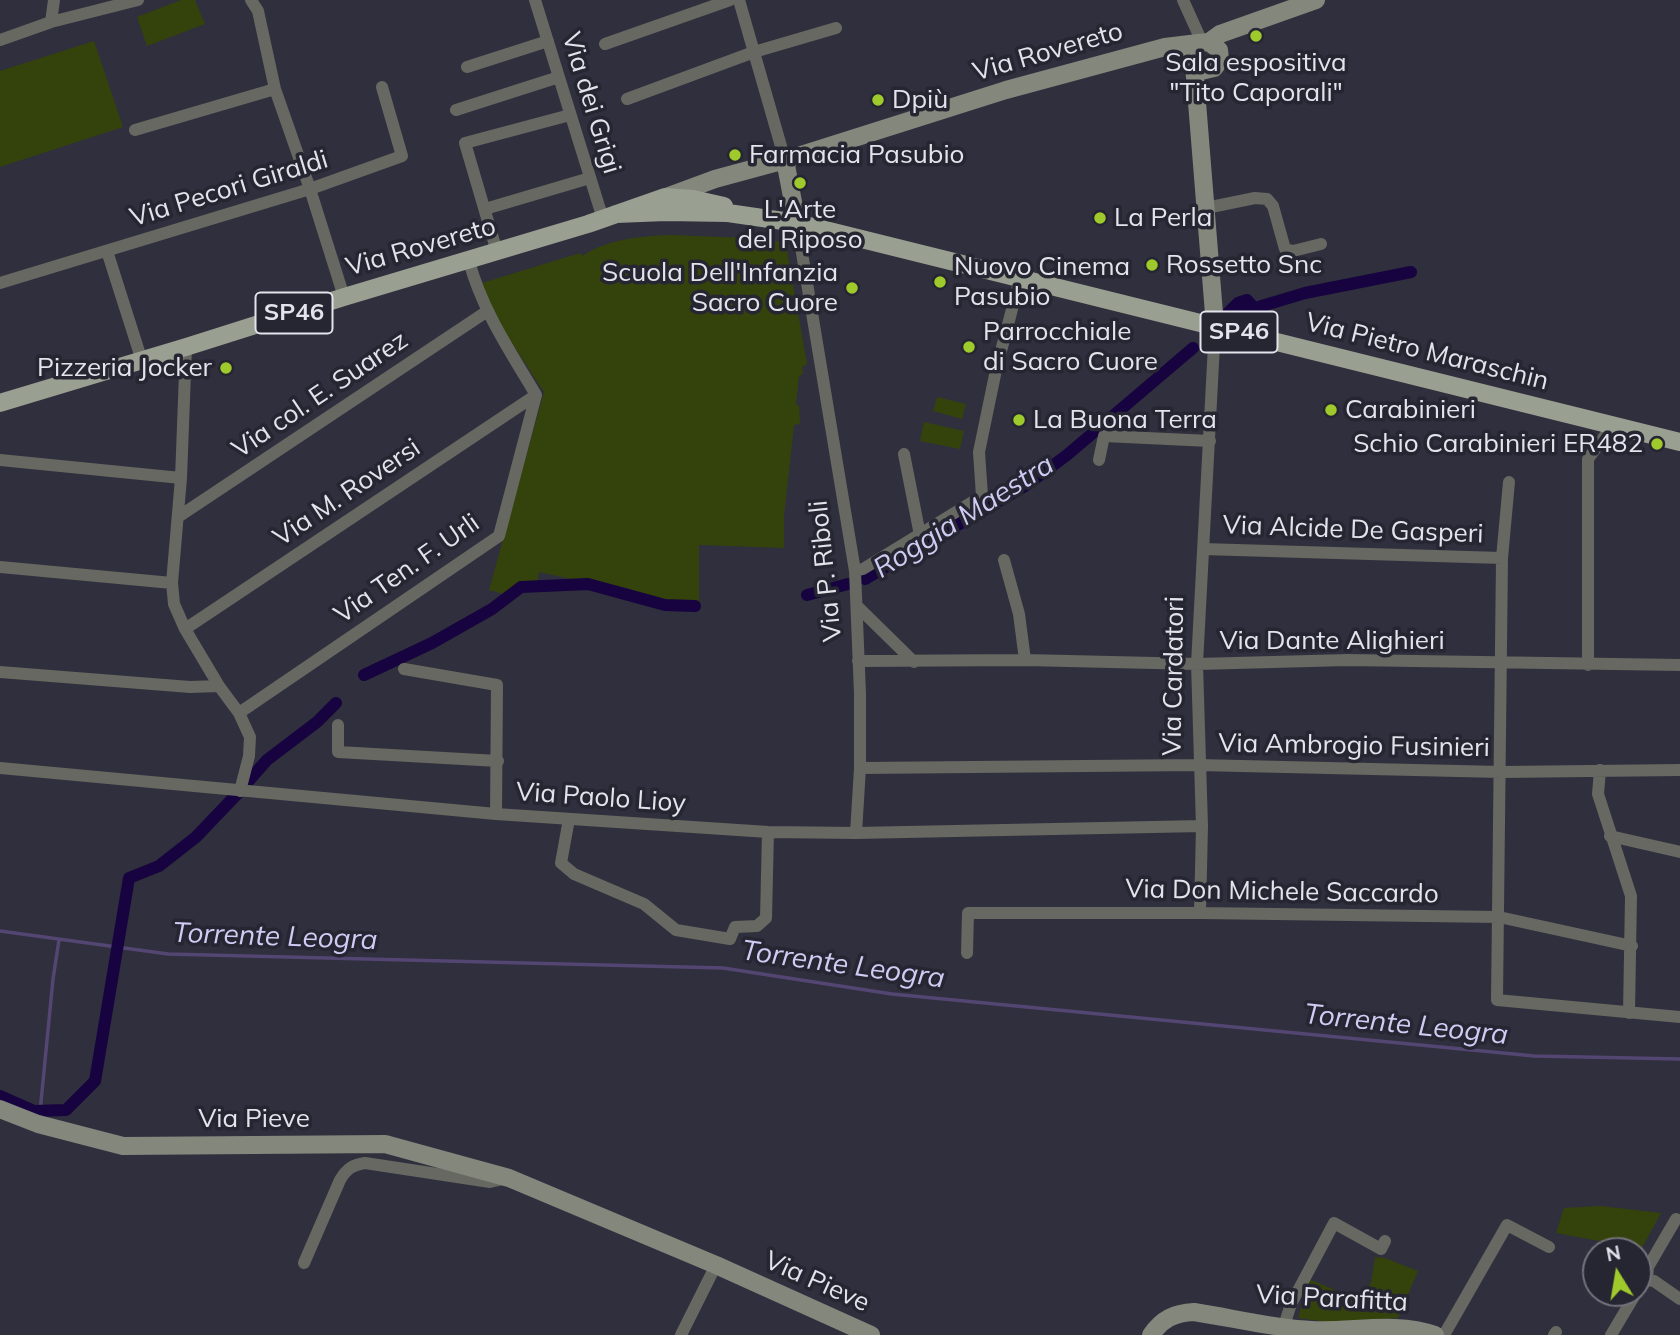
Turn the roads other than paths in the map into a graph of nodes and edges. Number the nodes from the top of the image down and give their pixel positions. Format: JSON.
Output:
{"nodes":[{"id":1,"x":54,"y":0,"type":"edge"},
{"id":2,"x":138,"y":0,"type":"edge"},
{"id":3,"x":251,"y":0,"type":"edge"},
{"id":4,"x":534,"y":0,"type":"edge"},
{"id":5,"x":730,"y":0,"type":"edge"},
{"id":6,"x":739,"y":0,"type":"edge"},
{"id":7,"x":1183,"y":0,"type":"edge"},
{"id":8,"x":1316,"y":0,"type":"edge"},
{"id":9,"x":51,"y":22,"type":"junction"},
{"id":10,"x":836,"y":28,"type":"dead end"},
{"id":11,"x":0,"y":40,"type":"edge"},
{"id":12,"x":548,"y":41,"type":"junction"},
{"id":13,"x":605,"y":44,"type":"dead end"},
{"id":14,"x":754,"y":52,"type":"junction"},
{"id":15,"x":1203,"y":53,"type":"junction"},
{"id":16,"x":467,"y":67,"type":"dead end"},
{"id":17,"x":559,"y":77,"type":"junction"},
{"id":18,"x":382,"y":88,"type":"dead end"},
{"id":19,"x":275,"y":89,"type":"junction"},
{"id":20,"x":627,"y":99,"type":"dead end"},
{"id":21,"x":456,"y":110,"type":"dead end"},
{"id":22,"x":570,"y":114,"type":"junction"},
{"id":23,"x":135,"y":130,"type":"dead end"},
{"id":24,"x":785,"y":160,"type":"junction"},
{"id":25,"x":590,"y":178,"type":"junction"},
{"id":26,"x":310,"y":188,"type":"junction"},
{"id":27,"x":706,"y":192,"type":"junction"},
{"id":28,"x":662,"y":203,"type":"junction"},
{"id":29,"x":1206,"y":208,"type":"junction"},
{"id":30,"x":485,"y":209,"type":"junction"},
{"id":31,"x":752,"y":216,"type":"junction"},
{"id":32,"x":610,"y":217,"type":"junction"},
{"id":33,"x":797,"y":223,"type":"junction"},
{"id":34,"x":1321,"y":244,"type":"dead end"},
{"id":35,"x":107,"y":251,"type":"junction"},
{"id":36,"x":497,"y":252,"type":"junction"},
{"id":37,"x":469,"y":261,"type":"junction"},
{"id":38,"x":1020,"y":279,"type":"junction"},
{"id":39,"x":0,"y":283,"type":"edge"},
{"id":40,"x":344,"y":297,"type":"junction"},
{"id":41,"x":486,"y":312,"type":"junction"},
{"id":42,"x":1215,"y":326,"type":"junction"},
{"id":43,"x":186,"y":347,"type":"junction"},
{"id":44,"x":142,"y":360,"type":"junction"},
{"id":45,"x":536,"y":395,"type":"junction"},
{"id":46,"x":0,"y":403,"type":"edge"},
{"id":47,"x":1612,"y":426,"type":"junction"},
{"id":48,"x":1210,"y":440,"type":"junction"},
{"id":49,"x":1680,"y":442,"type":"edge"},
{"id":50,"x":904,"y":454,"type":"dead end"},
{"id":51,"x":0,"y":460,"type":"edge"},
{"id":52,"x":1099,"y":460,"type":"dead end"},
{"id":53,"x":181,"y":478,"type":"junction"},
{"id":54,"x":1509,"y":482,"type":"dead end"},
{"id":55,"x":178,"y":517,"type":"junction"},
{"id":56,"x":920,"y":535,"type":"junction"},
{"id":57,"x":1203,"y":549,"type":"junction"},
{"id":58,"x":1502,"y":558,"type":"junction"},
{"id":59,"x":1004,"y":560,"type":"dead end"},
{"id":60,"x":0,"y":567,"type":"edge"},
{"id":61,"x":855,"y":571,"type":"junction"},
{"id":62,"x":172,"y":583,"type":"junction"},
{"id":63,"x":857,"y":606,"type":"junction"},
{"id":64,"x":184,"y":629,"type":"junction"},
{"id":65,"x":1025,"y":660,"type":"junction"},
{"id":66,"x":858,"y":661,"type":"junction"},
{"id":67,"x":914,"y":662,"type":"junction"},
{"id":68,"x":1197,"y":664,"type":"junction"},
{"id":69,"x":1501,"y":664,"type":"junction"},
{"id":70,"x":1588,"y":665,"type":"junction"},
{"id":71,"x":1680,"y":666,"type":"edge"},
{"id":72,"x":404,"y":668,"type":"dead end"},
{"id":73,"x":0,"y":673,"type":"edge"},
{"id":74,"x":219,"y":686,"type":"junction"},
{"id":75,"x":239,"y":713,"type":"junction"},
{"id":76,"x":338,"y":725,"type":"dead end"},
{"id":77,"x":498,"y":761,"type":"junction"},
{"id":78,"x":1199,"y":765,"type":"junction"},
{"id":79,"x":0,"y":768,"type":"edge"},
{"id":80,"x":860,"y":768,"type":"junction"},
{"id":81,"x":1601,"y":770,"type":"junction"},
{"id":82,"x":1680,"y":770,"type":"edge"},
{"id":83,"x":1501,"y":772,"type":"junction"},
{"id":84,"x":240,"y":790,"type":"junction"},
{"id":85,"x":496,"y":814,"type":"junction"},
{"id":86,"x":569,"y":818,"type":"junction"},
{"id":87,"x":1202,"y":826,"type":"junction"},
{"id":88,"x":768,"y":832,"type":"junction"},
{"id":89,"x":856,"y":833,"type":"junction"},
{"id":90,"x":1610,"y":836,"type":"junction"},
{"id":91,"x":1680,"y":852,"type":"edge"},
{"id":92,"x":1200,"y":913,"type":"junction"},
{"id":93,"x":1499,"y":918,"type":"junction"},
{"id":94,"x":1632,"y":946,"type":"junction"},
{"id":95,"x":967,"y":953,"type":"dead end"},
{"id":96,"x":1629,"y":1013,"type":"junction"},
{"id":97,"x":1680,"y":1017,"type":"edge"},
{"id":98,"x":0,"y":1109,"type":"edge"},
{"id":99,"x":509,"y":1178,"type":"junction"},
{"id":100,"x":1676,"y":1219,"type":"dead end"},
{"id":101,"x":1385,"y":1241,"type":"dead end"},
{"id":102,"x":1549,"y":1247,"type":"dead end"},
{"id":103,"x":1652,"y":1260,"type":"edge"},
{"id":104,"x":304,"y":1263,"type":"dead end"},
{"id":105,"x":716,"y":1265,"type":"junction"},
{"id":106,"x":1652,"y":1282,"type":"edge"},
{"id":107,"x":1680,"y":1299,"type":"edge"},
{"id":108,"x":1628,"y":1307,"type":"edge"},
{"id":109,"x":1379,"y":1331,"type":"edge"},
{"id":110,"x":1282,"y":1332,"type":"edge"},
{"id":111,"x":681,"y":1335,"type":"edge"},
{"id":112,"x":871,"y":1335,"type":"edge"},
{"id":113,"x":1151,"y":1335,"type":"edge"},
{"id":114,"x":1435,"y":1335,"type":"edge"},
{"id":115,"x":1444,"y":1335,"type":"edge"},
{"id":116,"x":1611,"y":1335,"type":"edge"}],
"edges":[{"from":1,"to":9,"type":"street"},
{"from":2,"to":9,"type":"street"},
{"from":3,"to":19,"type":"street"},
{"from":4,"to":12,"type":"street","name":"Via dei Grigi"},
{"from":5,"to":13,"type":"street"},
{"from":6,"to":14,"type":"street"},
{"from":7,"to":15,"type":"street"},
{"from":8,"to":15,"type":"street","name":"Via Rovereto"},
{"from":9,"to":11,"type":"street"},
{"from":10,"to":14,"type":"street"},
{"from":12,"to":16,"type":"street"},
{"from":12,"to":17,"type":"street","name":"Via dei Grigi"},
{"from":14,"to":20,"type":"street"},
{"from":14,"to":24,"type":"street"},
{"from":15,"to":24,"type":"street","name":"Via Rovereto"},
{"from":15,"to":29,"type":"street","name":"Via Cardatori"},
{"from":17,"to":21,"type":"street"},
{"from":17,"to":22,"type":"street","name":"Via dei Grigi"},
{"from":18,"to":26,"type":"street","name":"Via Pecori Giraldi"},
{"from":19,"to":23,"type":"street"},
{"from":19,"to":26,"type":"street"},
{"from":22,"to":25,"type":"street","name":"Via dei Grigi"},
{"from":22,"to":30,"type":"street"},
{"from":24,"to":27,"type":"street","name":"Via Rovereto"},
{"from":24,"to":33,"type":"street"},
{"from":25,"to":30,"type":"street"},
{"from":25,"to":32,"type":"street","name":"Via dei Grigi"},
{"from":26,"to":35,"type":"street","name":"Via Pecori Giraldi"},
{"from":26,"to":40,"type":"street"},
{"from":27,"to":28,"type":"street","name":"Via Rovereto"},
{"from":27,"to":28,"type":"street","name":"Via Rovereto"},
{"from":27,"to":31,"type":"main road","name":"Via Pietro Maraschin","number":"SP46"},
{"from":28,"to":31,"type":"main road","name":"Via Pietro Maraschin","number":"SP46"},
{"from":28,"to":32,"type":"main road","name":"Via Rovereto","number":"SP46"},
{"from":29,"to":34,"type":"street"},
{"from":29,"to":42,"type":"street","name":"Via Cardatori"},
{"from":30,"to":36,"type":"street"},
{"from":31,"to":33,"type":"main road","name":"Via Pietro Maraschin","number":"SP46"},
{"from":32,"to":36,"type":"main road","name":"Via Rovereto","number":"SP46"},
{"from":33,"to":38,"type":"main road","name":"Via Pietro Maraschin","number":"SP46"},
{"from":33,"to":61,"type":"street","name":"Via P. Riboli"},
{"from":35,"to":39,"type":"street","name":"Via Pecori Giraldi"},
{"from":35,"to":44,"type":"street"},
{"from":36,"to":37,"type":"main road","name":"Via Rovereto","number":"SP46"},
{"from":37,"to":40,"type":"main road","name":"Via Rovereto","number":"SP46"},
{"from":37,"to":41,"type":"street"},
{"from":38,"to":42,"type":"main road","name":"Via Pietro Maraschin","number":"SP46"},
{"from":38,"to":56,"type":"street"},
{"from":40,"to":43,"type":"main road","name":"Via Rovereto","number":"SP46"},
{"from":41,"to":45,"type":"street"},
{"from":41,"to":55,"type":"street","name":"Via col. E. Suarez"},
{"from":42,"to":47,"type":"main road","name":"Via Pietro Maraschin","number":"SP46"},
{"from":42,"to":48,"type":"street","name":"Via Cardatori"},
{"from":43,"to":44,"type":"main road","name":"Via Rovereto","number":"SP46"},
{"from":43,"to":53,"type":"street"},
{"from":44,"to":46,"type":"main road","name":"Via Rovereto","number":"SP46"},
{"from":45,"to":64,"type":"street","name":"Via M. Roversi"},
{"from":45,"to":75,"type":"street","name":"Via Ten. F. Urli"},
{"from":47,"to":49,"type":"main road","name":"Via Pietro Maraschin","number":"SP46"},
{"from":47,"to":70,"type":"street"},
{"from":48,"to":52,"type":"street"},
{"from":48,"to":57,"type":"street","name":"Via Cardatori"},
{"from":50,"to":56,"type":"street"},
{"from":51,"to":53,"type":"street"},
{"from":53,"to":55,"type":"street"},
{"from":54,"to":58,"type":"street"},
{"from":55,"to":62,"type":"street"},
{"from":56,"to":61,"type":"street"},
{"from":57,"to":58,"type":"street","name":"Via Alcide De Gasperi"},
{"from":57,"to":68,"type":"street","name":"Via Cardatori"},
{"from":58,"to":69,"type":"street"},
{"from":59,"to":65,"type":"street"},
{"from":60,"to":62,"type":"street"},
{"from":61,"to":63,"type":"street","name":"Via P. Riboli"},
{"from":62,"to":64,"type":"street"},
{"from":63,"to":66,"type":"street","name":"Via P. Riboli"},
{"from":63,"to":67,"type":"street"},
{"from":64,"to":74,"type":"street"},
{"from":65,"to":67,"type":"street","name":"Via Dante Alighieri"},
{"from":65,"to":68,"type":"street","name":"Via Dante Alighieri"},
{"from":66,"to":67,"type":"street","name":"Via Dante Alighieri"},
{"from":66,"to":80,"type":"street","name":"Via P. Riboli"},
{"from":68,"to":69,"type":"street","name":"Via Dante Alighieri"},
{"from":68,"to":78,"type":"street","name":"Via Cardatori"},
{"from":69,"to":70,"type":"street","name":"Via Dante Alighieri"},
{"from":69,"to":83,"type":"street"},
{"from":70,"to":71,"type":"street","name":"Via Dante Alighieri"},
{"from":72,"to":77,"type":"street"},
{"from":73,"to":74,"type":"street"},
{"from":74,"to":75,"type":"street"},
{"from":75,"to":84,"type":"street"},
{"from":76,"to":77,"type":"street"},
{"from":77,"to":85,"type":"street"},
{"from":78,"to":80,"type":"street","name":"Via Ambrogio Fusinieri"},
{"from":78,"to":83,"type":"street","name":"Via Ambrogio Fusinieri"},
{"from":78,"to":87,"type":"street","name":"Via Cardatori"},
{"from":79,"to":84,"type":"street","name":"Via Paolo Lioy"},
{"from":80,"to":89,"type":"street","name":"Via P. Riboli"},
{"from":81,"to":82,"type":"street","name":"Via Ambrogio Fusinieri"},
{"from":81,"to":83,"type":"street","name":"Via Ambrogio Fusinieri"},
{"from":81,"to":90,"type":"street"},
{"from":83,"to":93,"type":"street"},
{"from":84,"to":85,"type":"street","name":"Via Paolo Lioy"},
{"from":85,"to":86,"type":"street","name":"Via Paolo Lioy"},
{"from":86,"to":88,"type":"street","name":"Via Paolo Lioy"},
{"from":86,"to":88,"type":"street"},
{"from":87,"to":89,"type":"street","name":"Via Paolo Lioy"},
{"from":87,"to":92,"type":"street","name":"Via Cardatori"},
{"from":88,"to":89,"type":"street","name":"Via Paolo Lioy"},
{"from":90,"to":91,"type":"street"},
{"from":90,"to":94,"type":"street"},
{"from":92,"to":93,"type":"street","name":"Via Don Michele Saccardo"},
{"from":92,"to":95,"type":"street","name":"Via Don Michele Saccardo"},
{"from":93,"to":94,"type":"street","name":"Via Don Michele Saccardo"},
{"from":93,"to":96,"type":"street"},
{"from":94,"to":96,"type":"street"},
{"from":96,"to":97,"type":"street"},
{"from":98,"to":99,"type":"street","name":"Via Pieve"},
{"from":99,"to":104,"type":"street","name":"Via Pieve"},
{"from":99,"to":105,"type":"street","name":"Via Pieve"},
{"from":100,"to":103,"type":"street"},
{"from":101,"to":110,"type":"street"},
{"from":102,"to":115,"type":"street"},
{"from":105,"to":111,"type":"street"},
{"from":105,"to":112,"type":"street","name":"Via Pieve"},
{"from":106,"to":107,"type":"street"},
{"from":108,"to":116,"type":"street"},
{"from":109,"to":110,"type":"street","name":"Via Parafitta"},
{"from":109,"to":114,"type":"street","name":"Via Parafitta"},
{"from":110,"to":113,"type":"street","name":"Via Parafitta"}]}
